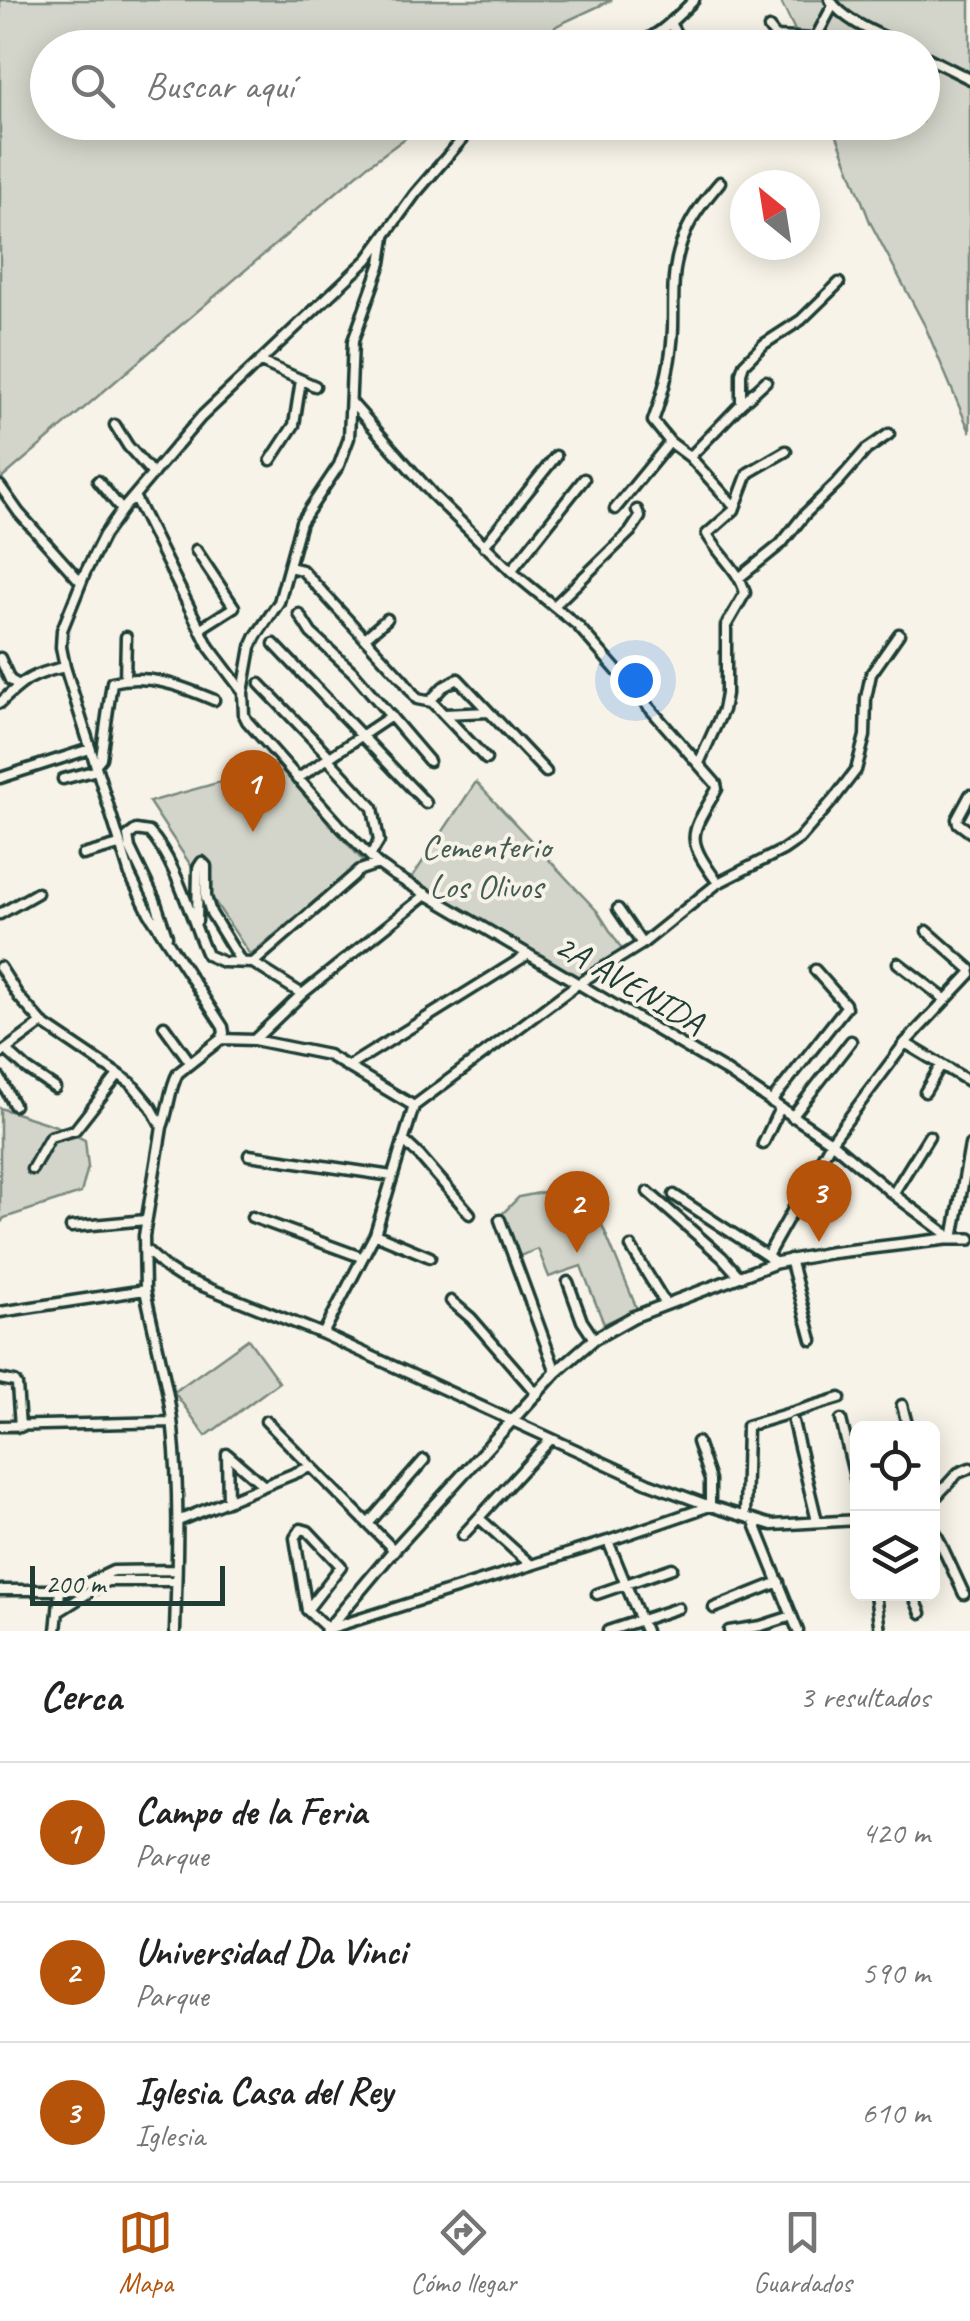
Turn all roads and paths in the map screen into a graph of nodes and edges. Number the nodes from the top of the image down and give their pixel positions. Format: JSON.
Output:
{"nodes":[{"id":1,"x":694,"y":0,"type":"edge"},
{"id":2,"x":831,"y":2,"type":"edge"},
{"id":3,"x":670,"y":23,"type":"junction"},
{"id":4,"x":660,"y":30,"type":"edge"},
{"id":5,"x":674,"y":30,"type":"edge"},
{"id":6,"x":820,"y":30,"type":"edge"},
{"id":7,"x":872,"y":30,"type":"edge"},
{"id":8,"x":940,"y":64,"type":"edge"},
{"id":9,"x":970,"y":79,"type":"edge"},
{"id":10,"x":462,"y":140,"type":"edge"},
{"id":11,"x":720,"y":182,"type":"dead end"},
{"id":12,"x":385,"y":238,"type":"junction"},
{"id":13,"x":839,"y":283,"type":"dead end"},
{"id":14,"x":261,"y":362,"type":"junction"},
{"id":15,"x":301,"y":380,"type":"junction"},
{"id":16,"x":766,"y":380,"type":"dead end"},
{"id":17,"x":316,"y":386,"type":"dead end"},
{"id":18,"x":351,"y":402,"type":"junction"},
{"id":19,"x":741,"y":404,"type":"junction"},
{"id":20,"x":115,"y":426,"type":"dead end"},
{"id":21,"x":889,"y":434,"type":"dead end"},
{"id":22,"x":670,"y":442,"type":"junction"},
{"id":23,"x":786,"y":451,"type":"dead end"},
{"id":24,"x":556,"y":456,"type":"dead end"},
{"id":25,"x":690,"y":457,"type":"junction"},
{"id":26,"x":271,"y":460,"type":"dead end"},
{"id":27,"x":152,"y":474,"type":"junction"},
{"id":28,"x":584,"y":479,"type":"dead end"},
{"id":29,"x":98,"y":481,"type":"dead end"},
{"id":30,"x":0,"y":486,"type":"edge"},
{"id":31,"x":134,"y":496,"type":"junction"},
{"id":32,"x":735,"y":507,"type":"junction"},
{"id":33,"x":616,"y":509,"type":"dead end"},
{"id":34,"x":122,"y":510,"type":"junction"},
{"id":35,"x":637,"y":510,"type":"dead end"},
{"id":36,"x":484,"y":546,"type":"junction"},
{"id":37,"x":196,"y":550,"type":"dead end"},
{"id":38,"x":289,"y":567,"type":"junction"},
{"id":39,"x":510,"y":571,"type":"junction"},
{"id":40,"x":739,"y":578,"type":"junction"},
{"id":41,"x":81,"y":582,"type":"junction"},
{"id":42,"x":554,"y":606,"type":"junction"},
{"id":43,"x":300,"y":614,"type":"dead end"},
{"id":44,"x":386,"y":619,"type":"dead end"},
{"id":45,"x":201,"y":628,"type":"junction"},
{"id":46,"x":899,"y":634,"type":"dead end"},
{"id":47,"x":126,"y":637,"type":"dead end"},
{"id":48,"x":365,"y":638,"type":"junction"},
{"id":49,"x":274,"y":644,"type":"dead end"},
{"id":50,"x":1,"y":665,"type":"edge"},
{"id":51,"x":64,"y":667,"type":"junction"},
{"id":52,"x":125,"y":679,"type":"junction"},
{"id":53,"x":260,"y":684,"type":"dead end"},
{"id":54,"x":19,"y":686,"type":"junction"},
{"id":55,"x":243,"y":692,"type":"junction"},
{"id":56,"x":214,"y":700,"type":"dead end"},
{"id":57,"x":430,"y":701,"type":"junction"},
{"id":58,"x":0,"y":704,"type":"edge"},
{"id":59,"x":490,"y":712,"type":"junction"},
{"id":60,"x":444,"y":714,"type":"junction"},
{"id":61,"x":390,"y":716,"type":"junction"},
{"id":62,"x":362,"y":737,"type":"junction"},
{"id":63,"x":90,"y":749,"type":"junction"},
{"id":64,"x":329,"y":758,"type":"junction"},
{"id":65,"x":486,"y":759,"type":"dead end"},
{"id":66,"x":429,"y":761,"type":"dead end"},
{"id":67,"x":699,"y":763,"type":"junction"},
{"id":68,"x":96,"y":767,"type":"junction"},
{"id":69,"x":546,"y":772,"type":"dead end"},
{"id":70,"x":0,"y":778,"type":"edge"},
{"id":71,"x":63,"y":779,"type":"dead end"},
{"id":72,"x":297,"y":779,"type":"junction"},
{"id":73,"x":970,"y":795,"type":"edge"},
{"id":74,"x":426,"y":803,"type":"dead end"},
{"id":75,"x":970,"y":832,"type":"edge"},
{"id":76,"x":119,"y":844,"type":"junction"},
{"id":77,"x":83,"y":855,"type":"dead end"},
{"id":78,"x":370,"y":856,"type":"junction"},
{"id":79,"x":378,"y":864,"type":"junction"},
{"id":80,"x":718,"y":884,"type":"junction"},
{"id":81,"x":37,"y":893,"type":"dead end"},
{"id":82,"x":427,"y":894,"type":"junction"},
{"id":83,"x":618,"y":909,"type":"dead end"},
{"id":84,"x":0,"y":914,"type":"edge"},
{"id":85,"x":198,"y":930,"type":"junction"},
{"id":86,"x":927,"y":931,"type":"dead end"},
{"id":87,"x":642,"y":944,"type":"junction"},
{"id":88,"x":171,"y":950,"type":"junction"},
{"id":89,"x":528,"y":955,"type":"junction"},
{"id":90,"x":241,"y":962,"type":"junction"},
{"id":91,"x":898,"y":963,"type":"dead end"},
{"id":92,"x":254,"y":964,"type":"junction"},
{"id":93,"x":0,"y":967,"type":"edge"},
{"id":94,"x":815,"y":970,"type":"dead end"},
{"id":95,"x":970,"y":971,"type":"edge"},
{"id":96,"x":576,"y":985,"type":"junction"},
{"id":97,"x":302,"y":994,"type":"junction"},
{"id":98,"x":946,"y":1000,"type":"junction"},
{"id":99,"x":42,"y":1023,"type":"junction"},
{"id":100,"x":164,"y":1026,"type":"dead end"},
{"id":101,"x":222,"y":1039,"type":"junction"},
{"id":102,"x":254,"y":1040,"type":"junction"},
{"id":103,"x":852,"y":1041,"type":"dead end"},
{"id":104,"x":905,"y":1044,"type":"junction"},
{"id":105,"x":3,"y":1052,"type":"edge"},
{"id":106,"x":190,"y":1062,"type":"junction"},
{"id":107,"x":941,"y":1064,"type":"junction"},
{"id":108,"x":349,"y":1066,"type":"junction"},
{"id":109,"x":118,"y":1076,"type":"junction"},
{"id":110,"x":0,"y":1078,"type":"edge"},
{"id":111,"x":970,"y":1082,"type":"edge"},
{"id":112,"x":54,"y":1088,"type":"dead end"},
{"id":113,"x":925,"y":1092,"type":"dead end"},
{"id":114,"x":771,"y":1102,"type":"junction"},
{"id":115,"x":14,"y":1105,"type":"dead end"},
{"id":116,"x":414,"y":1106,"type":"junction"},
{"id":117,"x":780,"y":1108,"type":"junction"},
{"id":118,"x":792,"y":1117,"type":"junction"},
{"id":119,"x":162,"y":1127,"type":"junction"},
{"id":120,"x":929,"y":1136,"type":"dead end"},
{"id":121,"x":403,"y":1140,"type":"junction"},
{"id":122,"x":830,"y":1142,"type":"junction"},
{"id":123,"x":763,"y":1144,"type":"dead end"},
{"id":124,"x":970,"y":1145,"type":"edge"},
{"id":125,"x":249,"y":1155,"type":"dead end"},
{"id":126,"x":32,"y":1170,"type":"dead end"},
{"id":127,"x":392,"y":1176,"type":"junction"},
{"id":128,"x":648,"y":1192,"type":"dead end"},
{"id":129,"x":893,"y":1194,"type":"junction"},
{"id":130,"x":674,"y":1195,"type":"dead end"},
{"id":131,"x":470,"y":1214,"type":"dead end"},
{"id":132,"x":252,"y":1217,"type":"dead end"},
{"id":133,"x":146,"y":1220,"type":"junction"},
{"id":134,"x":500,"y":1220,"type":"dead end"},
{"id":135,"x":71,"y":1227,"type":"dead end"},
{"id":136,"x":374,"y":1234,"type":"junction"},
{"id":137,"x":953,"y":1239,"type":"junction"},
{"id":138,"x":970,"y":1239,"type":"edge"},
{"id":139,"x":631,"y":1247,"type":"dead end"},
{"id":140,"x":144,"y":1248,"type":"junction"},
{"id":141,"x":361,"y":1257,"type":"junction"},
{"id":142,"x":430,"y":1257,"type":"dead end"},
{"id":143,"x":771,"y":1259,"type":"junction"},
{"id":144,"x":790,"y":1259,"type":"junction"},
{"id":145,"x":738,"y":1275,"type":"junction"},
{"id":146,"x":568,"y":1282,"type":"dead end"},
{"id":147,"x":144,"y":1290,"type":"junction"},
{"id":148,"x":451,"y":1301,"type":"dead end"},
{"id":149,"x":665,"y":1304,"type":"junction"},
{"id":150,"x":0,"y":1312,"type":"edge"},
{"id":151,"x":322,"y":1334,"type":"junction"},
{"id":152,"x":594,"y":1339,"type":"junction"},
{"id":153,"x":812,"y":1340,"type":"dead end"},
{"id":154,"x":556,"y":1372,"type":"junction"},
{"id":155,"x":0,"y":1380,"type":"edge"},
{"id":156,"x":537,"y":1394,"type":"junction"},
{"id":157,"x":840,"y":1398,"type":"dead end"},
{"id":158,"x":902,"y":1404,"type":"dead end"},
{"id":159,"x":514,"y":1420,"type":"junction"},
{"id":160,"x":841,"y":1420,"type":"dead end"},
{"id":161,"x":266,"y":1421,"type":"dead end"},
{"id":162,"x":906,"y":1421,"type":"edge"},
{"id":163,"x":172,"y":1422,"type":"junction"},
{"id":164,"x":794,"y":1422,"type":"dead end"},
{"id":165,"x":0,"y":1426,"type":"edge"},
{"id":166,"x":20,"y":1427,"type":"junction"},
{"id":167,"x":552,"y":1440,"type":"junction"},
{"id":168,"x":698,"y":1442,"type":"dead end"},
{"id":169,"x":850,"y":1457,"type":"edge"},
{"id":170,"x":424,"y":1460,"type":"dead end"},
{"id":171,"x":310,"y":1467,"type":"junction"},
{"id":172,"x":970,"y":1468,"type":"edge"},
{"id":173,"x":264,"y":1486,"type":"junction"},
{"id":174,"x":940,"y":1492,"type":"edge"},
{"id":175,"x":228,"y":1500,"type":"junction"},
{"id":176,"x":710,"y":1506,"type":"junction"},
{"id":177,"x":749,"y":1518,"type":"junction"},
{"id":178,"x":480,"y":1519,"type":"junction"},
{"id":179,"x":850,"y":1520,"type":"edge"},
{"id":180,"x":178,"y":1521,"type":"junction"},
{"id":181,"x":817,"y":1521,"type":"junction"},
{"id":182,"x":368,"y":1524,"type":"junction"},
{"id":183,"x":463,"y":1535,"type":"dead end"},
{"id":184,"x":608,"y":1541,"type":"junction"},
{"id":185,"x":940,"y":1542,"type":"edge"},
{"id":186,"x":394,"y":1550,"type":"junction"},
{"id":187,"x":531,"y":1565,"type":"junction"},
{"id":188,"x":672,"y":1568,"type":"dead end"},
{"id":189,"x":176,"y":1570,"type":"junction"},
{"id":190,"x":176,"y":1581,"type":"junction"},
{"id":191,"x":779,"y":1582,"type":"junction"},
{"id":192,"x":626,"y":1584,"type":"junction"},
{"id":193,"x":0,"y":1590,"type":"edge"},
{"id":194,"x":60,"y":1591,"type":"junction"},
{"id":195,"x":597,"y":1594,"type":"dead end"},
{"id":196,"x":964,"y":1594,"type":"dead end"},
{"id":197,"x":876,"y":1601,"type":"edge"},
{"id":198,"x":916,"y":1601,"type":"edge"},
{"id":199,"x":678,"y":1608,"type":"dead end"},
{"id":200,"x":714,"y":1608,"type":"dead end"},
{"id":201,"x":306,"y":1610,"type":"junction"},
{"id":202,"x":58,"y":1612,"type":"junction"},
{"id":203,"x":920,"y":1613,"type":"dead end"},
{"id":204,"x":792,"y":1616,"type":"junction"},
{"id":205,"x":640,"y":1620,"type":"junction"},
{"id":206,"x":327,"y":1630,"type":"edge"},
{"id":207,"x":56,"y":1631,"type":"edge"},
{"id":208,"x":174,"y":1631,"type":"edge"},
{"id":209,"x":608,"y":1631,"type":"edge"},
{"id":210,"x":645,"y":1631,"type":"edge"},
{"id":211,"x":730,"y":1631,"type":"edge"},
{"id":212,"x":798,"y":1631,"type":"edge"},
{"id":213,"x":880,"y":1631,"type":"edge"}],
"edges":[{"from":1,"to":3,"type":"street"},
{"from":2,"to":6,"type":"street"},
{"from":2,"to":7,"type":"street"},
{"from":3,"to":4,"type":"street"},
{"from":3,"to":5,"type":"street"},
{"from":8,"to":9,"type":"street"},
{"from":10,"to":12,"type":"street"},
{"from":11,"to":22,"type":"street"},
{"from":12,"to":14,"type":"street"},
{"from":12,"to":18,"type":"street"},
{"from":13,"to":19,"type":"street"},
{"from":14,"to":15,"type":"street"},
{"from":14,"to":27,"type":"street"},
{"from":15,"to":17,"type":"street"},
{"from":15,"to":26,"type":"street"},
{"from":16,"to":19,"type":"street"},
{"from":18,"to":36,"type":"street"},
{"from":18,"to":38,"type":"street"},
{"from":19,"to":25,"type":"street"},
{"from":20,"to":27,"type":"street"},
{"from":21,"to":40,"type":"street"},
{"from":22,"to":25,"type":"street"},
{"from":22,"to":33,"type":"street"},
{"from":23,"to":32,"type":"street"},
{"from":24,"to":36,"type":"street"},
{"from":25,"to":32,"type":"street"},
{"from":27,"to":31,"type":"street"},
{"from":28,"to":39,"type":"street"},
{"from":29,"to":34,"type":"street"},
{"from":30,"to":41,"type":"street"},
{"from":31,"to":34,"type":"street"},
{"from":31,"to":45,"type":"street","name":"2A AVENIDA"},
{"from":32,"to":40,"type":"street"},
{"from":34,"to":41,"type":"street"},
{"from":35,"to":42,"type":"street"},
{"from":36,"to":39,"type":"street"},
{"from":37,"to":45,"type":"street"},
{"from":38,"to":48,"type":"street"},
{"from":38,"to":55,"type":"street"},
{"from":39,"to":42,"type":"street"},
{"from":40,"to":67,"type":"street"},
{"from":41,"to":51,"type":"street"},
{"from":42,"to":67,"type":"street"},
{"from":43,"to":61,"type":"street"},
{"from":44,"to":48,"type":"street"},
{"from":45,"to":55,"type":"street","name":"2A AVENIDA"},
{"from":46,"to":80,"type":"street"},
{"from":47,"to":52,"type":"street"},
{"from":48,"to":57,"type":"street"},
{"from":49,"to":62,"type":"street"},
{"from":50,"to":54,"type":"street"},
{"from":51,"to":54,"type":"street"},
{"from":51,"to":63,"type":"street"},
{"from":52,"to":56,"type":"street"},
{"from":52,"to":68,"type":"street"},
{"from":53,"to":64,"type":"street"},
{"from":54,"to":58,"type":"street"},
{"from":55,"to":72,"type":"street","name":"2A AVENIDA"},
{"from":57,"to":59,"type":"street"},
{"from":57,"to":60,"type":"street"},
{"from":59,"to":60,"type":"street"},
{"from":59,"to":69,"type":"street"},
{"from":60,"to":65,"type":"street"},
{"from":61,"to":62,"type":"street"},
{"from":61,"to":66,"type":"street"},
{"from":62,"to":64,"type":"street"},
{"from":62,"to":74,"type":"street"},
{"from":63,"to":68,"type":"street"},
{"from":63,"to":70,"type":"street"},
{"from":64,"to":72,"type":"street"},
{"from":64,"to":78,"type":"street"},
{"from":67,"to":80,"type":"street"},
{"from":68,"to":71,"type":"street"},
{"from":68,"to":76,"type":"street"},
{"from":72,"to":78,"type":"street","name":"2A AVENIDA"},
{"from":73,"to":75,"type":"street"},
{"from":76,"to":77,"type":"street"},
{"from":76,"to":88,"type":"street"},
{"from":78,"to":79,"type":"street","name":"2A AVENIDA"},
{"from":79,"to":82,"type":"street","name":"2A AVENIDA"},
{"from":79,"to":92,"type":"street"},
{"from":80,"to":87,"type":"street"},
{"from":81,"to":84,"type":"street"},
{"from":82,"to":89,"type":"street","name":"2A AVENIDA"},
{"from":82,"to":97,"type":"street"},
{"from":83,"to":87,"type":"street"},
{"from":85,"to":88,"type":"street"},
{"from":85,"to":90,"type":"street"},
{"from":85,"to":90,"type":"street"},
{"from":86,"to":95,"type":"street"},
{"from":87,"to":96,"type":"street"},
{"from":88,"to":101,"type":"street"},
{"from":89,"to":96,"type":"street","name":"2A AVENIDA"},
{"from":89,"to":108,"type":"street"},
{"from":90,"to":92,"type":"street"},
{"from":91,"to":98,"type":"street"},
{"from":92,"to":97,"type":"street"},
{"from":93,"to":99,"type":"street"},
{"from":94,"to":114,"type":"street"},
{"from":95,"to":98,"type":"street"},
{"from":96,"to":114,"type":"street","name":"2A AVENIDA"},
{"from":96,"to":116,"type":"street"},
{"from":97,"to":102,"type":"street"},
{"from":98,"to":104,"type":"street"},
{"from":99,"to":105,"type":"street"},
{"from":99,"to":109,"type":"street"},
{"from":100,"to":106,"type":"street"},
{"from":101,"to":102,"type":"street"},
{"from":101,"to":106,"type":"street"},
{"from":102,"to":108,"type":"street"},
{"from":103,"to":118,"type":"street"},
{"from":104,"to":107,"type":"street"},
{"from":104,"to":122,"type":"street"},
{"from":105,"to":112,"type":"street"},
{"from":106,"to":119,"type":"street"},
{"from":107,"to":111,"type":"street"},
{"from":107,"to":113,"type":"street"},
{"from":108,"to":116,"type":"street"},
{"from":109,"to":119,"type":"street"},
{"from":109,"to":126,"type":"street"},
{"from":110,"to":115,"type":"street"},
{"from":114,"to":117,"type":"street","name":"2A AVENIDA"},
{"from":116,"to":121,"type":"street"},
{"from":117,"to":118,"type":"street","name":"2A AVENIDA"},
{"from":117,"to":123,"type":"street"},
{"from":118,"to":122,"type":"street","name":"2A AVENIDA"},
{"from":119,"to":133,"type":"street"},
{"from":120,"to":129,"type":"street"},
{"from":121,"to":127,"type":"street"},
{"from":121,"to":131,"type":"street"},
{"from":122,"to":129,"type":"street","name":"2A AVENIDA"},
{"from":122,"to":143,"type":"street"},
{"from":124,"to":137,"type":"street"},
{"from":125,"to":127,"type":"street"},
{"from":127,"to":136,"type":"street"},
{"from":128,"to":145,"type":"street"},
{"from":129,"to":137,"type":"street","name":"2A AVENIDA"},
{"from":130,"to":143,"type":"street"},
{"from":132,"to":141,"type":"street"},
{"from":133,"to":135,"type":"street"},
{"from":133,"to":140,"type":"street"},
{"from":134,"to":154,"type":"street"},
{"from":136,"to":141,"type":"street"},
{"from":136,"to":142,"type":"street"},
{"from":137,"to":138,"type":"street"},
{"from":137,"to":144,"type":"street"},
{"from":139,"to":149,"type":"street"},
{"from":140,"to":147,"type":"street"},
{"from":140,"to":151,"type":"street"},
{"from":141,"to":151,"type":"street"},
{"from":143,"to":144,"type":"street"},
{"from":143,"to":145,"type":"street"},
{"from":144,"to":153,"type":"street"},
{"from":145,"to":149,"type":"street"},
{"from":146,"to":152,"type":"street"},
{"from":147,"to":150,"type":"street"},
{"from":147,"to":163,"type":"street"},
{"from":148,"to":156,"type":"street"},
{"from":149,"to":152,"type":"street"},
{"from":151,"to":159,"type":"street"},
{"from":152,"to":154,"type":"street"},
{"from":154,"to":156,"type":"street"},
{"from":155,"to":166,"type":"street"},
{"from":156,"to":159,"type":"street"},
{"from":157,"to":177,"type":"street"},
{"from":158,"to":162,"type":"street"},
{"from":159,"to":167,"type":"street"},
{"from":159,"to":186,"type":"street"},
{"from":160,"to":169,"type":"street"},
{"from":161,"to":171,"type":"street"},
{"from":163,"to":166,"type":"street"},
{"from":163,"to":180,"type":"street"},
{"from":164,"to":181,"type":"street"},
{"from":165,"to":166,"type":"street"},
{"from":167,"to":176,"type":"street"},
{"from":167,"to":178,"type":"street"},
{"from":168,"to":176,"type":"street"},
{"from":170,"to":182,"type":"street"},
{"from":171,"to":173,"type":"street"},
{"from":171,"to":182,"type":"street"},
{"from":172,"to":174,"type":"street"},
{"from":173,"to":175,"type":"street"},
{"from":173,"to":175,"type":"street"},
{"from":175,"to":180,"type":"street"},
{"from":176,"to":177,"type":"street"},
{"from":176,"to":184,"type":"street"},
{"from":177,"to":181,"type":"street"},
{"from":177,"to":191,"type":"street"},
{"from":178,"to":183,"type":"street"},
{"from":178,"to":187,"type":"street"},
{"from":179,"to":181,"type":"street"},
{"from":180,"to":189,"type":"street"},
{"from":182,"to":186,"type":"street"},
{"from":184,"to":187,"type":"street"},
{"from":184,"to":192,"type":"street"},
{"from":185,"to":196,"type":"street"},
{"from":186,"to":206,"type":"street"},
{"from":187,"to":206,"type":"street"},
{"from":188,"to":192,"type":"street"},
{"from":189,"to":190,"type":"street"},
{"from":189,"to":194,"type":"street"},
{"from":190,"to":202,"type":"street"},
{"from":190,"to":208,"type":"street"},
{"from":191,"to":200,"type":"street"},
{"from":191,"to":204,"type":"street"},
{"from":192,"to":195,"type":"street"},
{"from":192,"to":205,"type":"street"},
{"from":193,"to":194,"type":"street"},
{"from":194,"to":202,"type":"street"},
{"from":197,"to":213,"type":"street"},
{"from":198,"to":203,"type":"street"},
{"from":199,"to":205,"type":"street"},
{"from":201,"to":201,"type":"street"},
{"from":201,"to":206,"type":"street"},
{"from":202,"to":207,"type":"street"},
{"from":204,"to":211,"type":"street"},
{"from":204,"to":212,"type":"street"},
{"from":205,"to":209,"type":"street"},
{"from":205,"to":210,"type":"street"}]}
